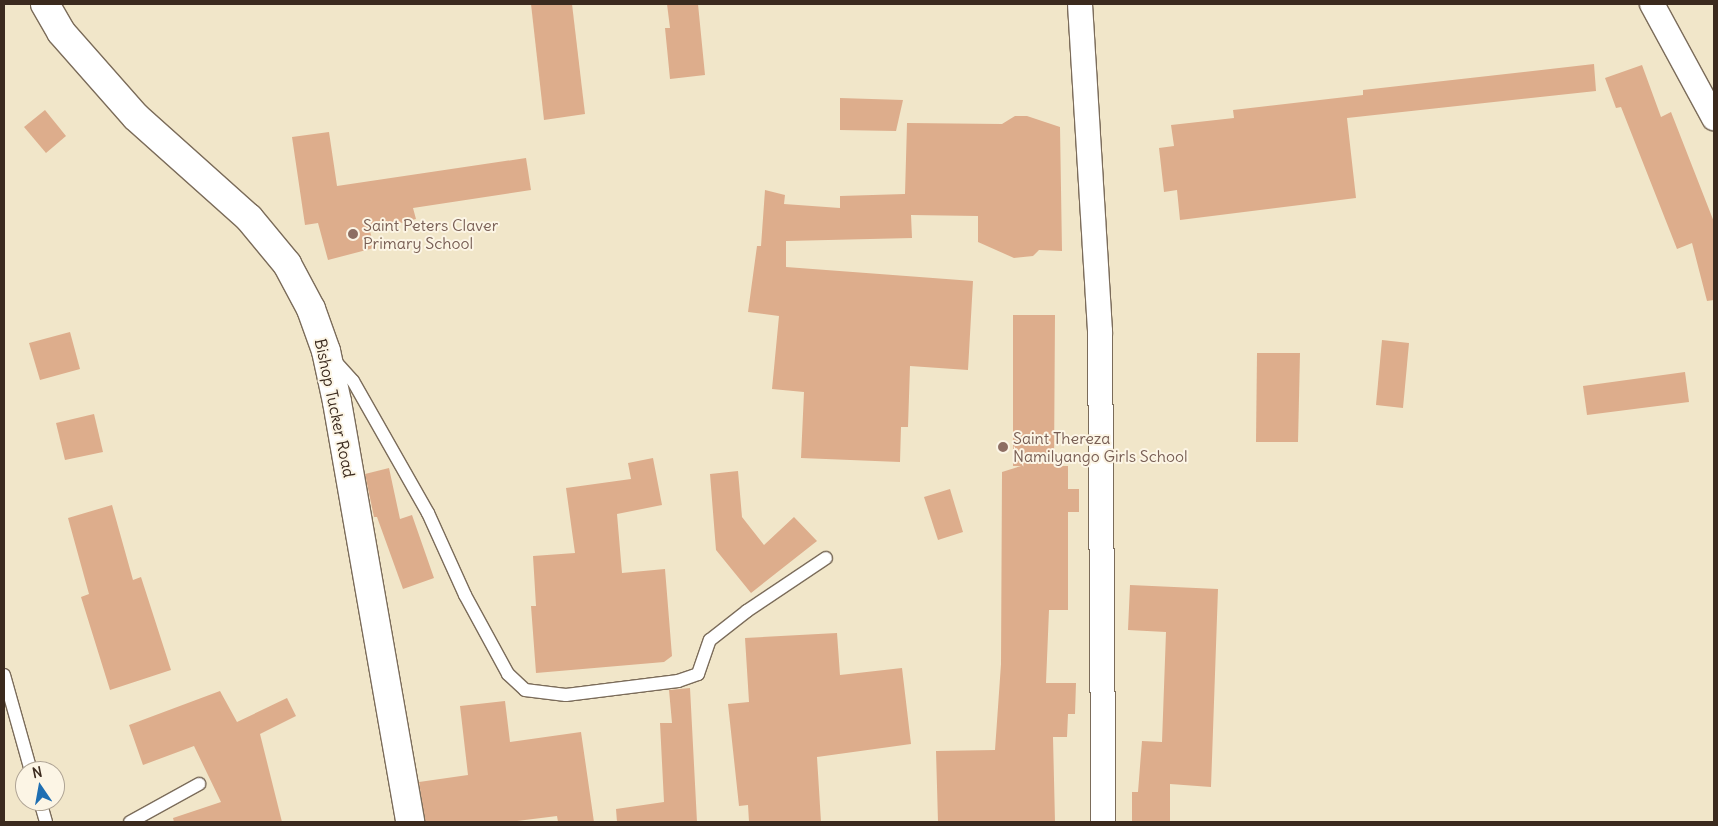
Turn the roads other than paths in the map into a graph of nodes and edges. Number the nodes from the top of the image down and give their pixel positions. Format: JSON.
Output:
{"nodes":[{"id":1,"x":45,"y":4,"type":"edge"},
{"id":2,"x":1080,"y":4,"type":"edge"},
{"id":3,"x":1652,"y":4,"type":"edge"},
{"id":4,"x":1714,"y":118,"type":"edge"},
{"id":5,"x":326,"y":351,"type":"junction"},
{"id":6,"x":826,"y":558,"type":"dead end"},
{"id":7,"x":4,"y":675,"type":"edge"},
{"id":8,"x":28,"y":761,"type":"edge"},
{"id":9,"x":199,"y":784,"type":"dead end"},
{"id":10,"x":130,"y":822,"type":"edge"},
{"id":11,"x":410,"y":822,"type":"edge"},
{"id":12,"x":1103,"y":822,"type":"edge"}],
"edges":[{"from":1,"to":5,"type":"main road","name":"Bishop Tucker Road"},
{"from":2,"to":12,"type":"street"},
{"from":3,"to":4,"type":"street"},
{"from":5,"to":6,"type":"lane"},
{"from":5,"to":11,"type":"main road","name":"Bishop Tucker Road"},
{"from":7,"to":8,"type":"lane"},
{"from":9,"to":10,"type":"lane"}]}
